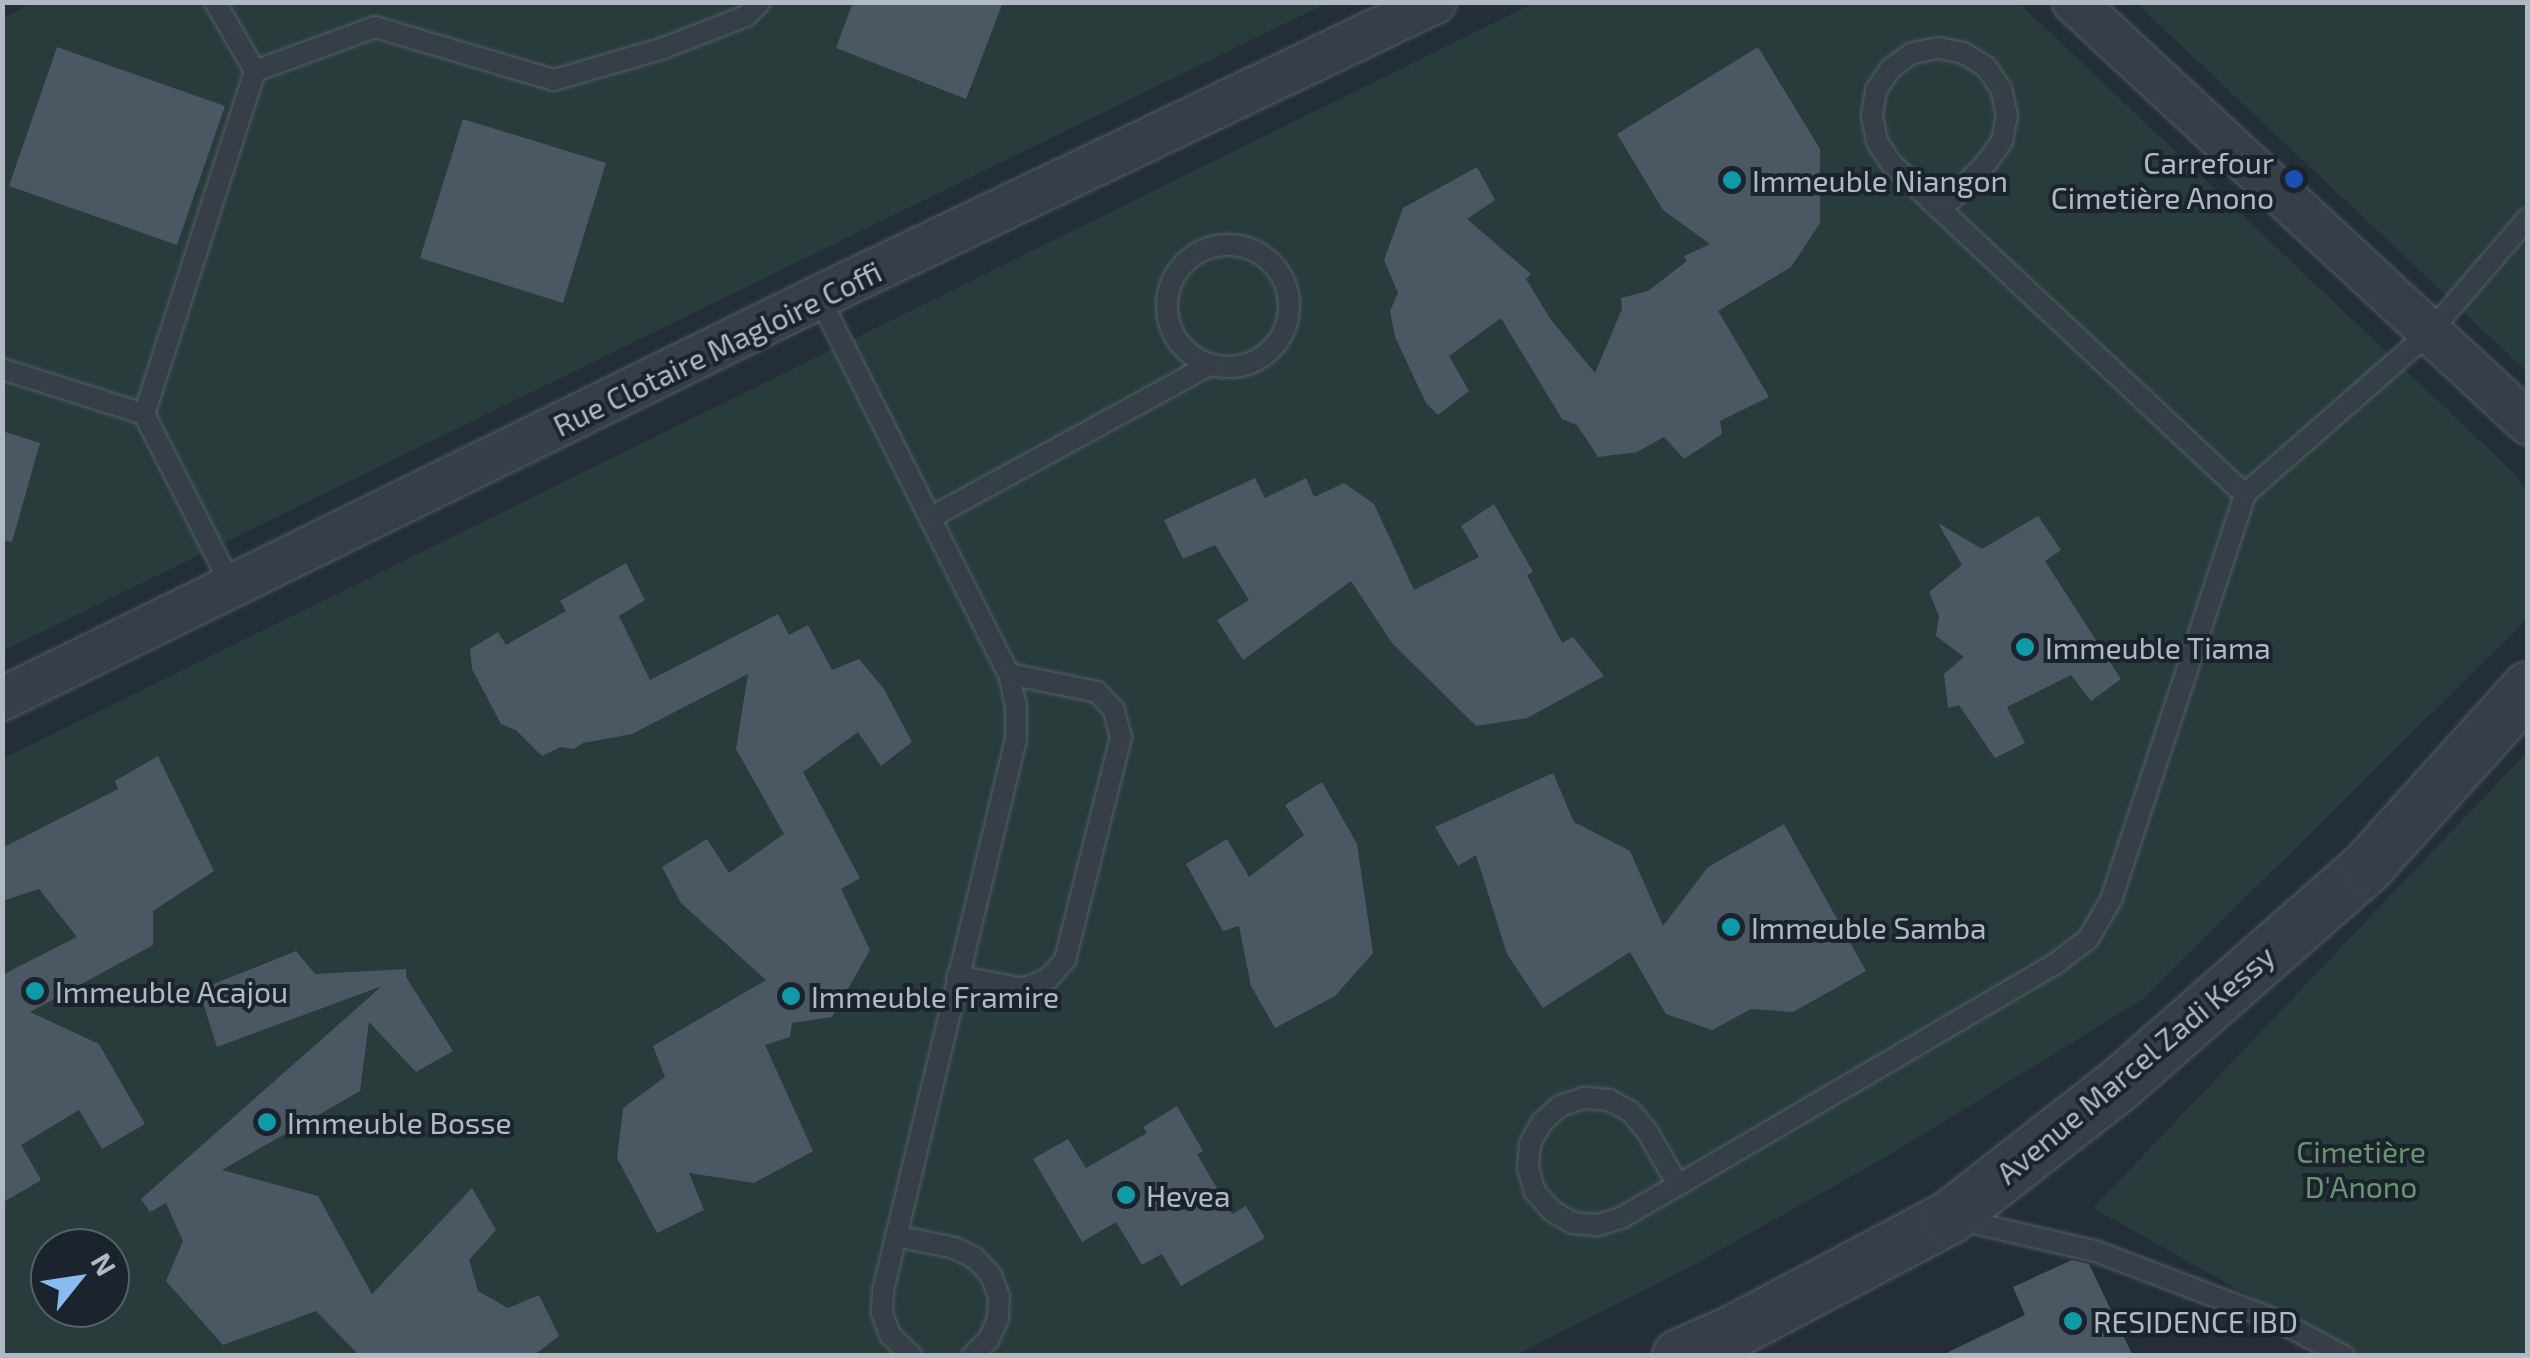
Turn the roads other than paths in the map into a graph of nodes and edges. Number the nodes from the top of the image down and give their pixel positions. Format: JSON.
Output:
{"nodes":[{"id":1,"x":215,"y":2,"type":"edge"},
{"id":2,"x":760,"y":2,"type":"edge"},
{"id":3,"x":2074,"y":2,"type":"edge"},
{"id":4,"x":1435,"y":3,"type":"edge"},
{"id":5,"x":255,"y":72,"type":"junction"},
{"id":6,"x":1941,"y":210,"type":"junction"},
{"id":7,"x":2528,"y":218,"type":"edge"},
{"id":8,"x":819,"y":297,"type":"junction"},
{"id":9,"x":2430,"y":332,"type":"junction"},
{"id":10,"x":1210,"y":364,"type":"junction"},
{"id":11,"x":2,"y":369,"type":"edge"},
{"id":12,"x":144,"y":414,"type":"junction"},
{"id":13,"x":2528,"y":423,"type":"edge"},
{"id":14,"x":2245,"y":494,"type":"junction"},
{"id":15,"x":930,"y":518,"type":"junction"},
{"id":16,"x":232,"y":587,"type":"junction"},
{"id":17,"x":1009,"y":674,"type":"junction"},
{"id":18,"x":2528,"y":688,"type":"edge"},
{"id":19,"x":2,"y":699,"type":"edge"},
{"id":20,"x":957,"y":976,"type":"junction"},
{"id":21,"x":1678,"y":1185,"type":"junction"},
{"id":22,"x":1950,"y":1218,"type":"junction"},
{"id":23,"x":896,"y":1236,"type":"junction"},
{"id":24,"x":912,"y":1356,"type":"edge"},
{"id":25,"x":972,"y":1356,"type":"edge"},
{"id":26,"x":1679,"y":1356,"type":"edge"},
{"id":27,"x":2344,"y":1356,"type":"edge"}],
"edges":[{"from":1,"to":5,"type":"lane"},
{"from":2,"to":5,"type":"lane"},
{"from":3,"to":9,"type":"street"},
{"from":4,"to":8,"type":"street","name":"Rue Clotaire Magloire Coffi"},
{"from":5,"to":12,"type":"lane"},
{"from":6,"to":6,"type":"lane"},
{"from":6,"to":14,"type":"lane"},
{"from":7,"to":9,"type":"lane"},
{"from":8,"to":15,"type":"lane"},
{"from":8,"to":16,"type":"street","name":"Rue Clotaire Magloire Coffi"},
{"from":9,"to":13,"type":"street"},
{"from":9,"to":14,"type":"lane"},
{"from":10,"to":10,"type":"lane"},
{"from":10,"to":15,"type":"lane"},
{"from":11,"to":12,"type":"lane"},
{"from":12,"to":16,"type":"lane"},
{"from":14,"to":21,"type":"lane"},
{"from":15,"to":17,"type":"lane"},
{"from":16,"to":19,"type":"street","name":"Rue Clotaire Magloire Coffi"},
{"from":17,"to":20,"type":"lane"},
{"from":17,"to":20,"type":"lane"},
{"from":18,"to":22,"type":"street","name":"Avenue Marcel Zadi Kessy"},
{"from":20,"to":23,"type":"lane"},
{"from":21,"to":21,"type":"lane"},
{"from":22,"to":26,"type":"street","name":"Avenue Marcel Zadi Kessy"},
{"from":22,"to":27,"type":"lane"},
{"from":23,"to":24,"type":"lane"},
{"from":23,"to":25,"type":"lane"}]}
